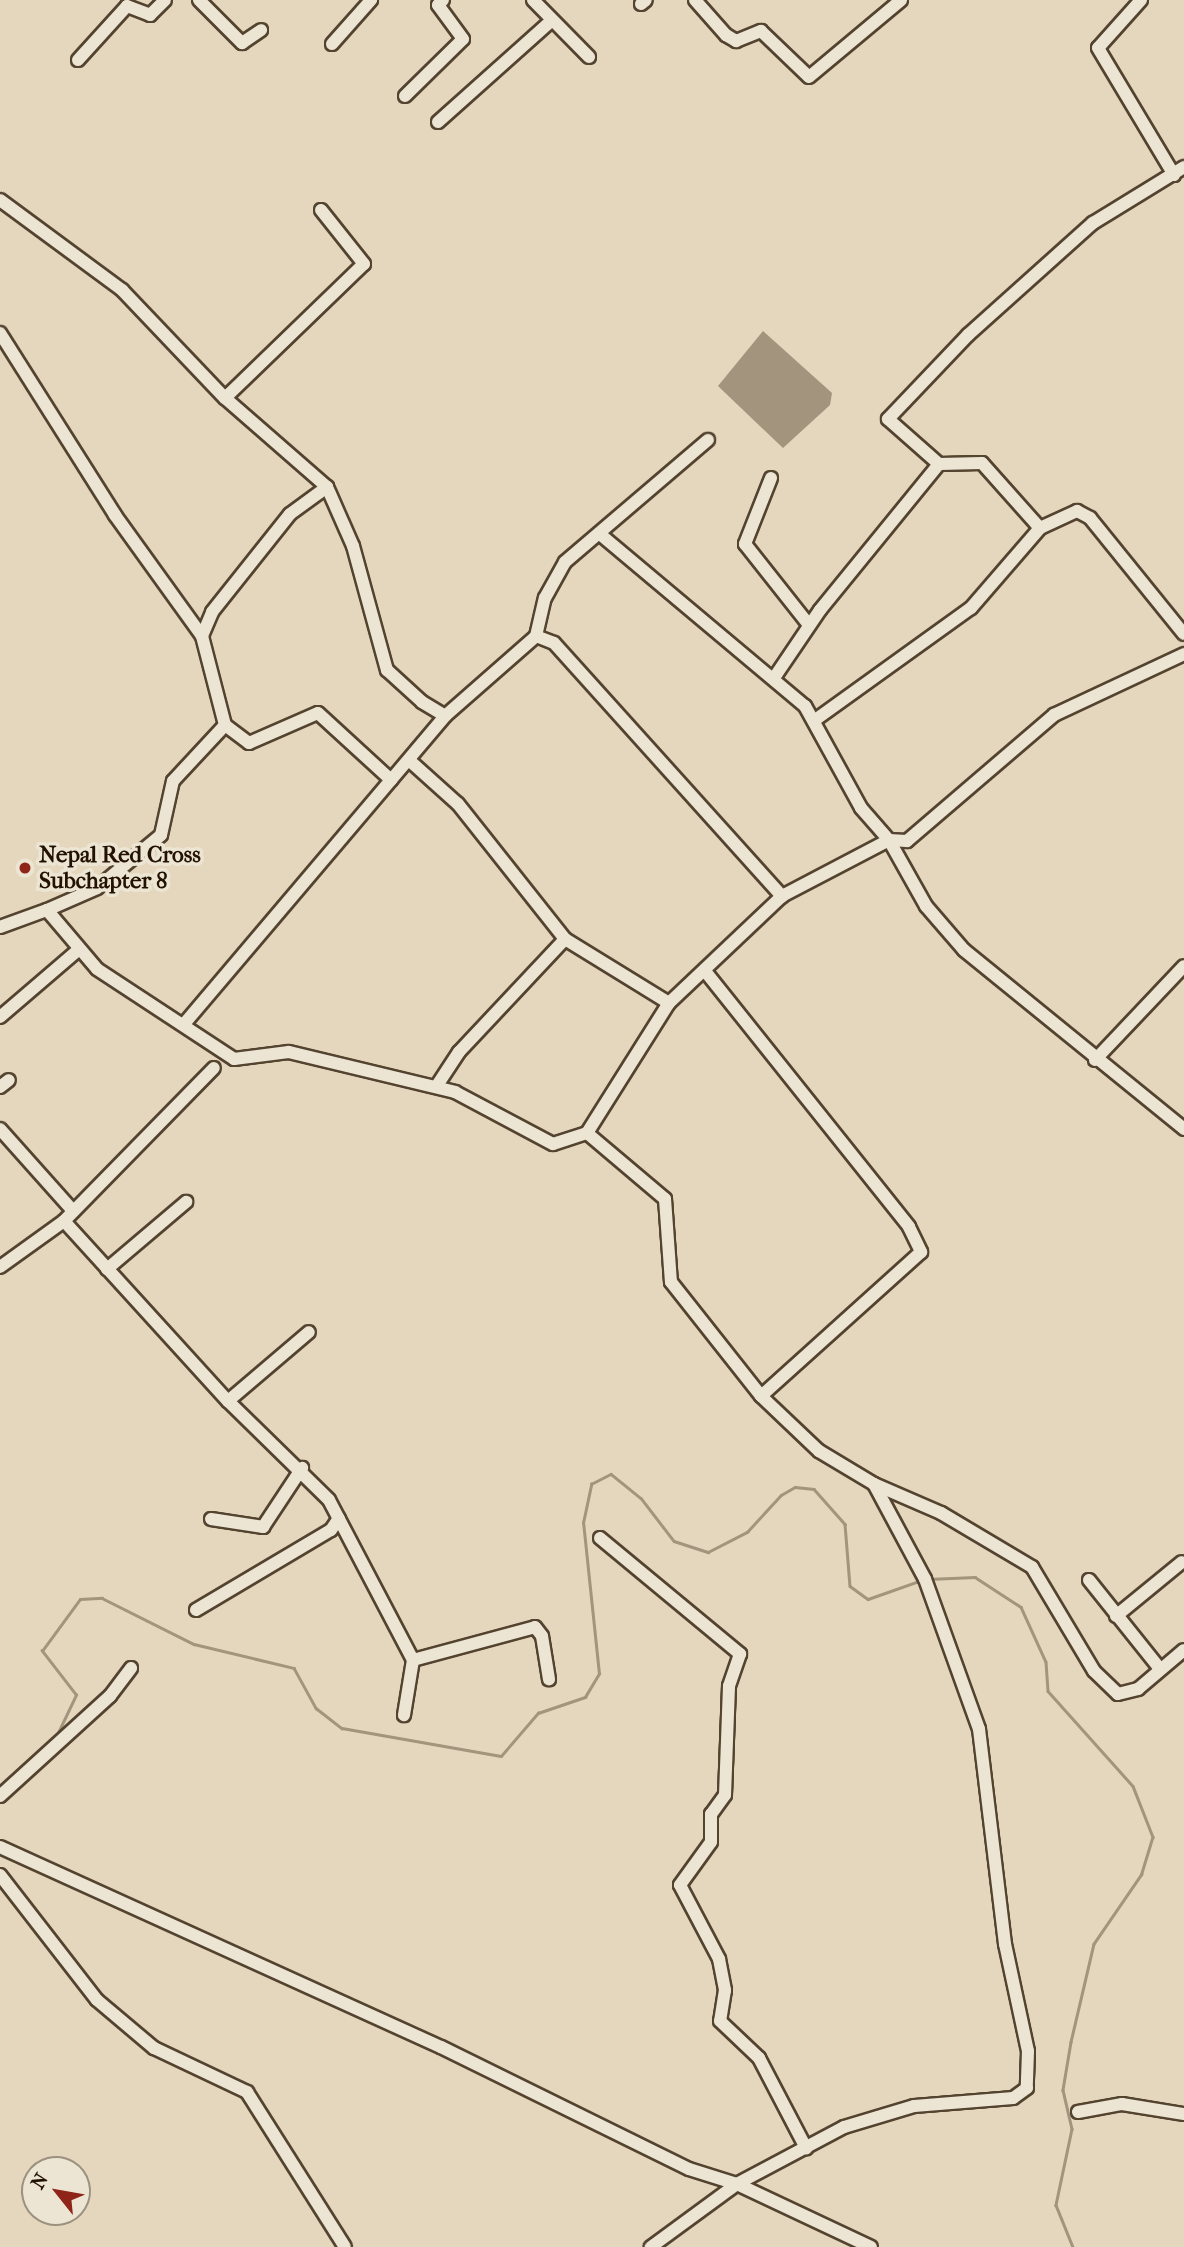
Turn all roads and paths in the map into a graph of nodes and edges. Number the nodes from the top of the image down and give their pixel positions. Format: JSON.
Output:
{"nodes":[{"id":1,"x":165,"y":0,"type":"edge"},
{"id":2,"x":199,"y":0,"type":"edge"},
{"id":3,"x":371,"y":0,"type":"edge"},
{"id":4,"x":443,"y":0,"type":"edge"},
{"id":5,"x":695,"y":0,"type":"edge"},
{"id":6,"x":901,"y":0,"type":"edge"},
{"id":7,"x":1141,"y":0,"type":"edge"},
{"id":8,"x":539,"y":2,"type":"edge"},
{"id":9,"x":551,"y":20,"type":"junction"},
{"id":10,"x":261,"y":30,"type":"dead end"},
{"id":11,"x":332,"y":44,"type":"dead end"},
{"id":12,"x":589,"y":57,"type":"dead end"},
{"id":13,"x":78,"y":60,"type":"dead end"},
{"id":14,"x":405,"y":96,"type":"dead end"},
{"id":15,"x":438,"y":122,"type":"dead end"},
{"id":16,"x":1179,"y":171,"type":"edge"},
{"id":17,"x":0,"y":200,"type":"edge"},
{"id":18,"x":321,"y":210,"type":"dead end"},
{"id":19,"x":0,"y":332,"type":"edge"},
{"id":20,"x":225,"y":398,"type":"junction"},
{"id":21,"x":708,"y":440,"type":"dead end"},
{"id":22,"x":939,"y":464,"type":"junction"},
{"id":23,"x":771,"y":478,"type":"dead end"},
{"id":24,"x":327,"y":487,"type":"junction"},
{"id":25,"x":1040,"y":528,"type":"junction"},
{"id":26,"x":601,"y":535,"type":"junction"},
{"id":27,"x":809,"y":625,"type":"junction"},
{"id":28,"x":1184,"y":634,"type":"edge"},
{"id":29,"x":202,"y":636,"type":"junction"},
{"id":30,"x":536,"y":636,"type":"junction"},
{"id":31,"x":1184,"y":654,"type":"edge"},
{"id":32,"x":776,"y":675,"type":"junction"},
{"id":33,"x":422,"y":702,"type":"junction"},
{"id":34,"x":445,"y":716,"type":"junction"},
{"id":35,"x":815,"y":720,"type":"junction"},
{"id":36,"x":225,"y":725,"type":"junction"},
{"id":37,"x":430,"y":730,"type":"junction"},
{"id":38,"x":410,"y":761,"type":"junction"},
{"id":39,"x":391,"y":780,"type":"junction"},
{"id":40,"x":889,"y":840,"type":"junction"},
{"id":41,"x":782,"y":896,"type":"junction"},
{"id":42,"x":47,"y":910,"type":"junction"},
{"id":43,"x":0,"y":927,"type":"edge"},
{"id":44,"x":565,"y":939,"type":"junction"},
{"id":45,"x":77,"y":951,"type":"junction"},
{"id":46,"x":1184,"y":966,"type":"edge"},
{"id":47,"x":705,"y":971,"type":"junction"},
{"id":48,"x":669,"y":1003,"type":"junction"},
{"id":49,"x":0,"y":1017,"type":"edge"},
{"id":50,"x":184,"y":1024,"type":"junction"},
{"id":51,"x":229,"y":1055,"type":"junction"},
{"id":52,"x":1095,"y":1060,"type":"junction"},
{"id":53,"x":436,"y":1087,"type":"junction"},
{"id":54,"x":0,"y":1129,"type":"edge"},
{"id":55,"x":1184,"y":1129,"type":"edge"},
{"id":56,"x":587,"y":1133,"type":"junction"},
{"id":57,"x":186,"y":1202,"type":"dead end"},
{"id":58,"x":73,"y":1211,"type":"junction"},
{"id":59,"x":64,"y":1221,"type":"junction"},
{"id":60,"x":0,"y":1267,"type":"edge"},
{"id":61,"x":107,"y":1269,"type":"junction"},
{"id":62,"x":309,"y":1332,"type":"dead end"},
{"id":63,"x":761,"y":1396,"type":"junction"},
{"id":64,"x":228,"y":1401,"type":"junction"},
{"id":65,"x":302,"y":1468,"type":"junction"},
{"id":66,"x":874,"y":1483,"type":"junction"},
{"id":67,"x":339,"y":1518,"type":"junction"},
{"id":68,"x":211,"y":1519,"type":"dead end"},
{"id":69,"x":600,"y":1538,"type":"dead end"},
{"id":70,"x":1182,"y":1562,"type":"dead end"},
{"id":71,"x":1089,"y":1580,"type":"dead end"},
{"id":72,"x":196,"y":1610,"type":"dead end"},
{"id":73,"x":1116,"y":1616,"type":"junction"},
{"id":74,"x":1184,"y":1650,"type":"edge"},
{"id":75,"x":413,"y":1660,"type":"junction"},
{"id":76,"x":131,"y":1668,"type":"dead end"},
{"id":77,"x":1160,"y":1669,"type":"junction"},
{"id":78,"x":549,"y":1679,"type":"dead end"},
{"id":79,"x":404,"y":1715,"type":"dead end"},
{"id":80,"x":0,"y":1796,"type":"edge"},
{"id":81,"x":0,"y":1847,"type":"edge"},
{"id":82,"x":0,"y":1875,"type":"edge"},
{"id":83,"x":1078,"y":2112,"type":"dead end"},
{"id":84,"x":1184,"y":2114,"type":"edge"},
{"id":85,"x":806,"y":2148,"type":"junction"},
{"id":86,"x":737,"y":2184,"type":"junction"},
{"id":87,"x":345,"y":2247,"type":"edge"},
{"id":88,"x":651,"y":2247,"type":"edge"},
{"id":89,"x":871,"y":2247,"type":"edge"}],
"edges":[{"from":1,"to":13,"type":"street"},
{"from":2,"to":10,"type":"street"},
{"from":3,"to":11,"type":"street"},
{"from":4,"to":14,"type":"street"},
{"from":5,"to":6,"type":"street"},
{"from":7,"to":16,"type":"street"},
{"from":8,"to":9,"type":"street"},
{"from":9,"to":12,"type":"street"},
{"from":9,"to":15,"type":"street"},
{"from":16,"to":22,"type":"street"},
{"from":17,"to":20,"type":"street"},
{"from":18,"to":20,"type":"street"},
{"from":19,"to":29,"type":"street"},
{"from":20,"to":24,"type":"street"},
{"from":21,"to":26,"type":"street"},
{"from":22,"to":25,"type":"street"},
{"from":22,"to":27,"type":"street"},
{"from":23,"to":27,"type":"street"},
{"from":24,"to":29,"type":"street"},
{"from":24,"to":33,"type":"street"},
{"from":25,"to":28,"type":"street"},
{"from":25,"to":35,"type":"street"},
{"from":26,"to":30,"type":"street"},
{"from":26,"to":32,"type":"street"},
{"from":27,"to":32,"type":"street"},
{"from":29,"to":36,"type":"street"},
{"from":30,"to":34,"type":"street"},
{"from":30,"to":41,"type":"street"},
{"from":31,"to":40,"type":"street"},
{"from":32,"to":35,"type":"street"},
{"from":33,"to":34,"type":"street"},
{"from":33,"to":37,"type":"street"},
{"from":34,"to":37,"type":"street"},
{"from":35,"to":40,"type":"street"},
{"from":36,"to":39,"type":"street"},
{"from":36,"to":42,"type":"street"},
{"from":37,"to":38,"type":"street"},
{"from":38,"to":39,"type":"street"},
{"from":38,"to":44,"type":"street"},
{"from":39,"to":50,"type":"street"},
{"from":40,"to":41,"type":"street"},
{"from":40,"to":52,"type":"street"},
{"from":41,"to":47,"type":"street"},
{"from":42,"to":43,"type":"street"},
{"from":42,"to":45,"type":"street"},
{"from":44,"to":48,"type":"street"},
{"from":44,"to":53,"type":"street"},
{"from":45,"to":49,"type":"street"},
{"from":45,"to":50,"type":"street"},
{"from":46,"to":52,"type":"street"},
{"from":47,"to":48,"type":"street"},
{"from":47,"to":63,"type":"street"},
{"from":48,"to":56,"type":"street"},
{"from":50,"to":51,"type":"street"},
{"from":51,"to":53,"type":"street"},
{"from":51,"to":58,"type":"street"},
{"from":52,"to":55,"type":"street"},
{"from":53,"to":56,"type":"street"},
{"from":54,"to":58,"type":"street"},
{"from":56,"to":63,"type":"street"},
{"from":57,"to":61,"type":"street"},
{"from":58,"to":59,"type":"street"},
{"from":59,"to":60,"type":"street"},
{"from":59,"to":61,"type":"street"},
{"from":61,"to":64,"type":"street"},
{"from":62,"to":64,"type":"street"},
{"from":63,"to":66,"type":"street"},
{"from":64,"to":65,"type":"street"},
{"from":65,"to":67,"type":"street"},
{"from":65,"to":68,"type":"street"},
{"from":66,"to":77,"type":"street"},
{"from":66,"to":85,"type":"street"},
{"from":67,"to":72,"type":"street"},
{"from":67,"to":75,"type":"street"},
{"from":69,"to":85,"type":"street"},
{"from":70,"to":73,"type":"street"},
{"from":71,"to":73,"type":"street"},
{"from":73,"to":77,"type":"street"},
{"from":74,"to":77,"type":"street"},
{"from":75,"to":78,"type":"street"},
{"from":75,"to":79,"type":"street"},
{"from":76,"to":80,"type":"street"},
{"from":81,"to":86,"type":"street"},
{"from":82,"to":87,"type":"street"},
{"from":83,"to":84,"type":"street"},
{"from":85,"to":86,"type":"street"},
{"from":86,"to":88,"type":"street"},
{"from":86,"to":89,"type":"street"}]}
